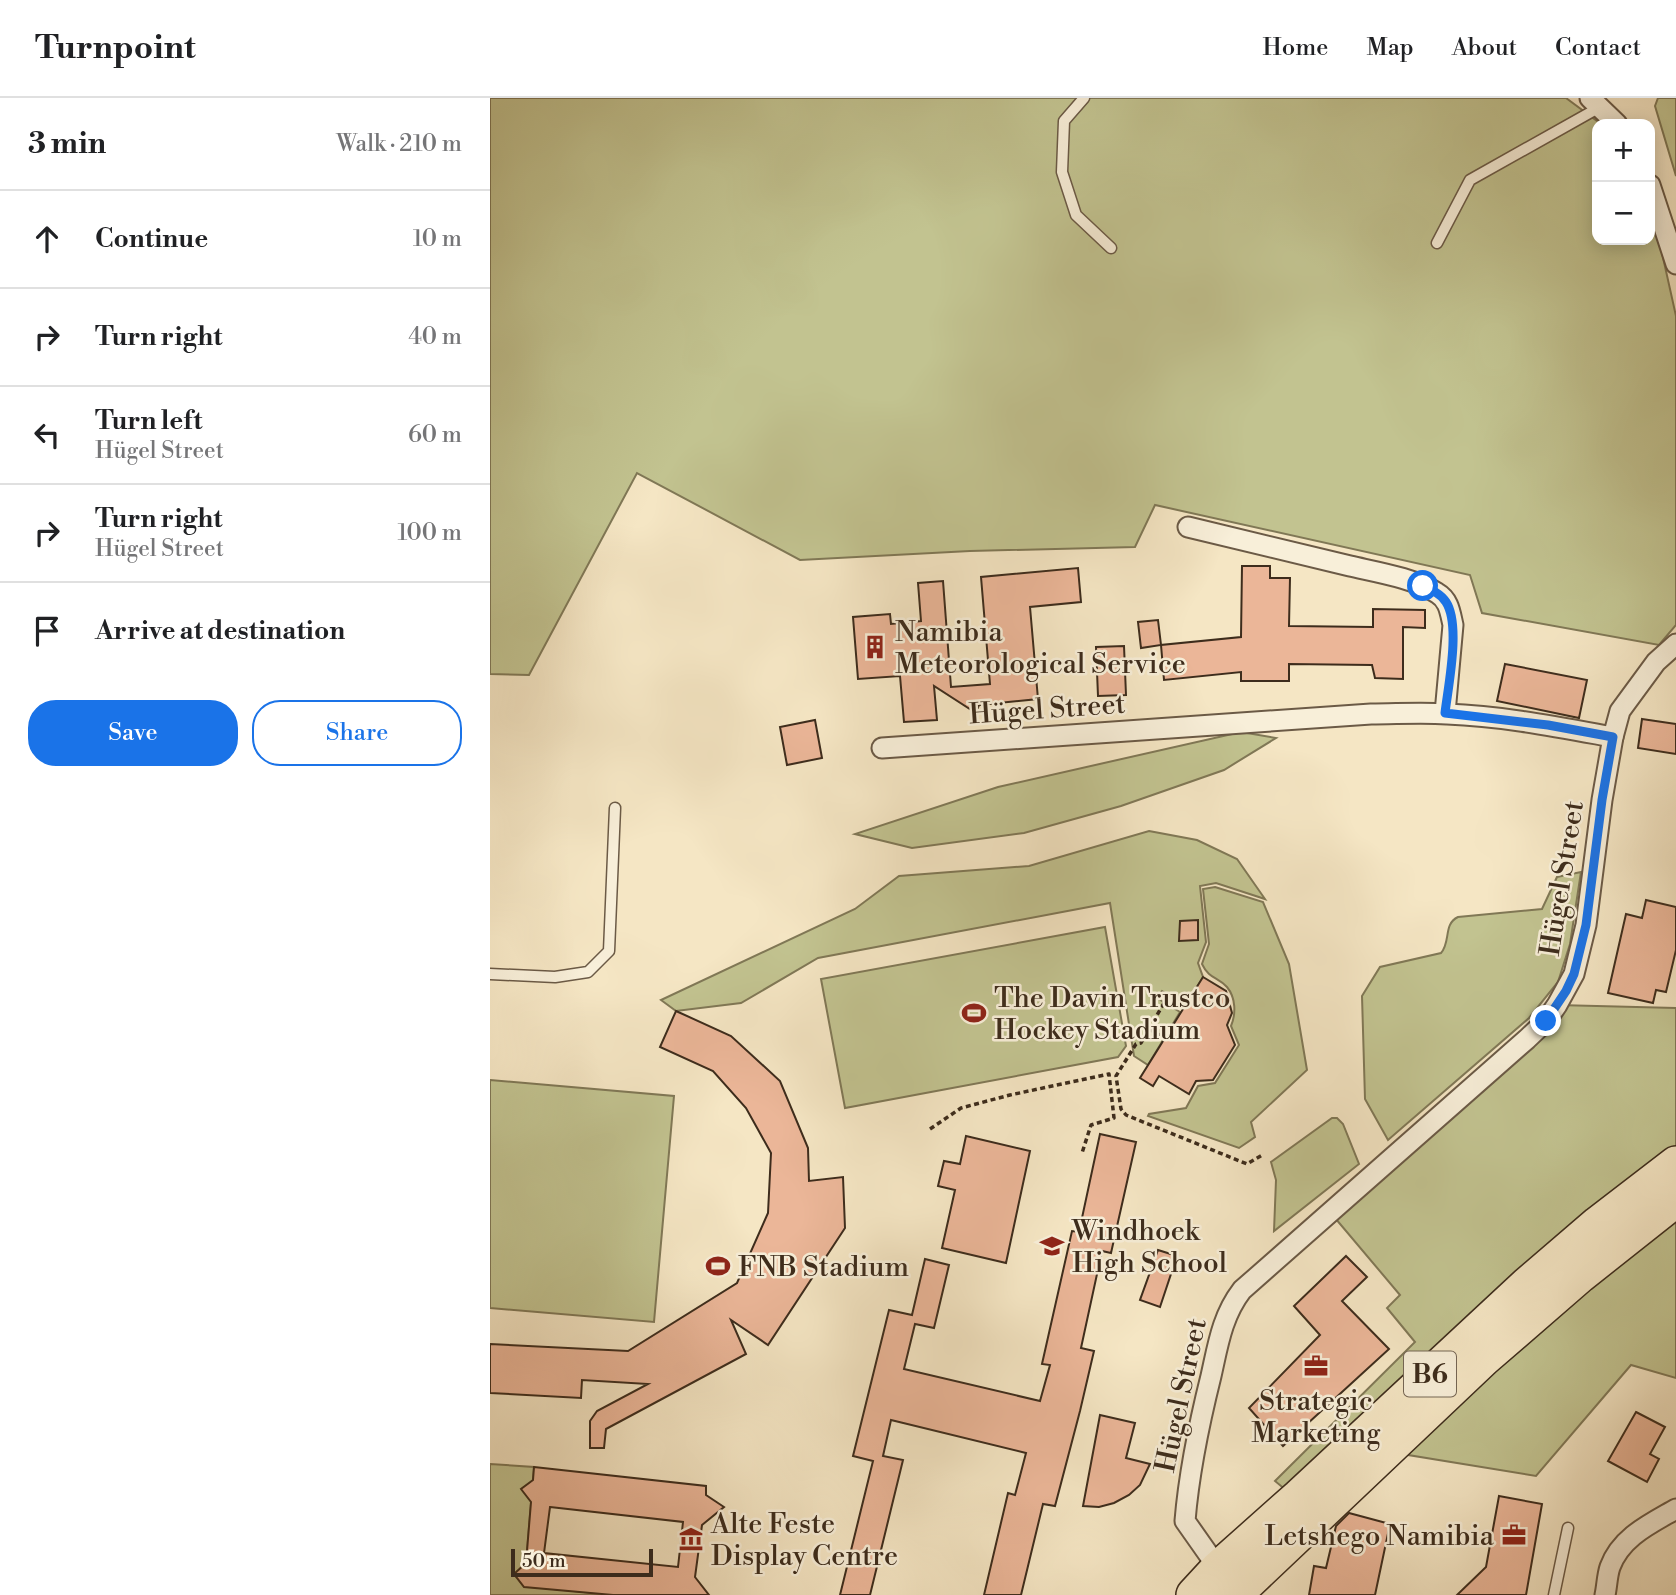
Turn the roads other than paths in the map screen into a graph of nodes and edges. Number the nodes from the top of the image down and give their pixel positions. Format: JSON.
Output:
{"nodes":[{"id":1,"x":1084,"y":98,"type":"edge"},
{"id":2,"x":1598,"y":101,"type":"edge"},
{"id":3,"x":1613,"y":119,"type":"edge"},
{"id":4,"x":1655,"y":201,"type":"edge"},
{"id":5,"x":1437,"y":243,"type":"dead end"},
{"id":6,"x":1111,"y":248,"type":"dead end"},
{"id":7,"x":1676,"y":264,"type":"edge"},
{"id":8,"x":1188,"y":527,"type":"dead end"},
{"id":9,"x":1676,"y":644,"type":"edge"},
{"id":10,"x":1445,"y":713,"type":"junction"},
{"id":11,"x":1613,"y":737,"type":"junction"},
{"id":12,"x":882,"y":748,"type":"dead end"},
{"id":13,"x":615,"y":808,"type":"dead end"},
{"id":14,"x":490,"y":974,"type":"edge"},
{"id":15,"x":1676,"y":1164,"type":"edge"},
{"id":16,"x":1676,"y":1199,"type":"edge"},
{"id":17,"x":1676,"y":1509,"type":"edge"},
{"id":18,"x":1568,"y":1528,"type":"dead end"},
{"id":19,"x":1229,"y":1585,"type":"edge"},
{"id":20,"x":1194,"y":1595,"type":"edge"},
{"id":21,"x":1554,"y":1595,"type":"edge"},
{"id":22,"x":1605,"y":1595,"type":"edge"}],
"edges":[{"from":1,"to":6,"type":"lane"},
{"from":2,"to":3,"type":"street"},
{"from":2,"to":5,"type":"lane"},
{"from":4,"to":7,"type":"street"},
{"from":8,"to":10,"type":"street"},
{"from":9,"to":11,"type":"street"},
{"from":10,"to":11,"type":"street","name":"Hügel Street"},
{"from":10,"to":12,"type":"street","name":"Hügel Street"},
{"from":11,"to":19,"type":"street","name":"Hügel Street"},
{"from":13,"to":14,"type":"lane"},
{"from":15,"to":19,"type":"highway","number":"B6"},
{"from":16,"to":19,"type":"highway","number":"B6"},
{"from":17,"to":22,"type":"street"},
{"from":18,"to":21,"type":"lane"},
{"from":19,"to":20,"type":"highway","number":"B6"}]}
